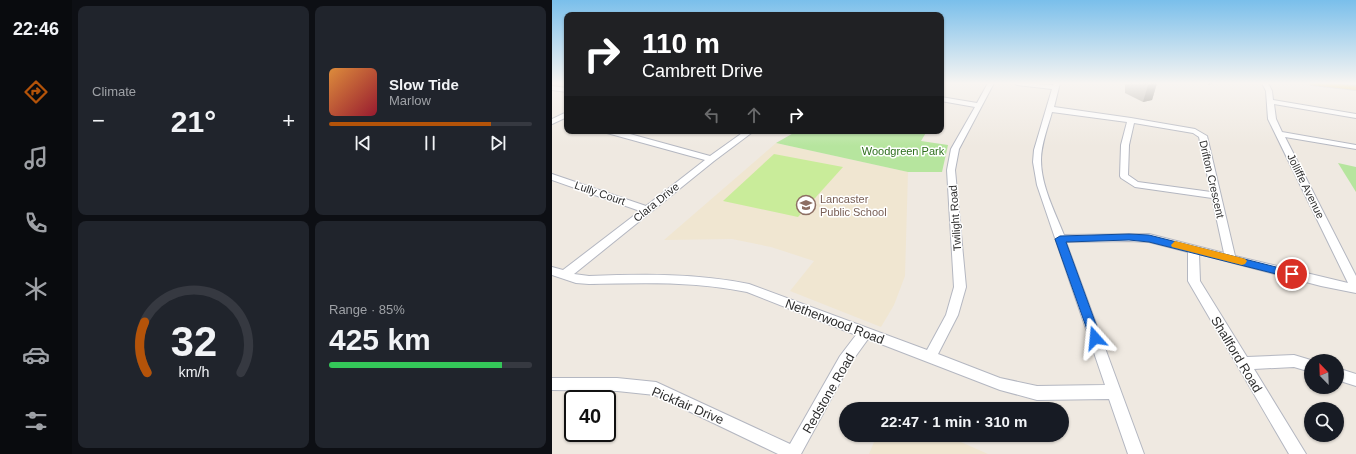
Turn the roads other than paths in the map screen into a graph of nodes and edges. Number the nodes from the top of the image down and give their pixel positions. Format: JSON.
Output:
{"nodes":[{"id":1,"x":973,"y":104,"type":"edge"},
{"id":2,"x":1050,"y":104,"type":"edge"},
{"id":3,"x":1270,"y":104,"type":"edge"},
{"id":4,"x":1288,"y":104,"type":"edge"},
{"id":5,"x":978,"y":105,"type":"joint"},
{"id":6,"x":1049,"y":109,"type":"junction"},
{"id":7,"x":564,"y":116,"type":"edge"},
{"id":8,"x":1356,"y":116,"type":"edge"},
{"id":9,"x":1130,"y":120,"type":"junction"},
{"id":10,"x":552,"y":122,"type":"edge"},
{"id":11,"x":621,"y":134,"type":"edge"},
{"id":12,"x":746,"y":134,"type":"edge"},
{"id":13,"x":1280,"y":134,"type":"junction"},
{"id":14,"x":1356,"y":147,"type":"edge"},
{"id":15,"x":711,"y":159,"type":"junction"},
{"id":16,"x":552,"y":177,"type":"edge"},
{"id":17,"x":1216,"y":196,"type":"junction"},
{"id":18,"x":648,"y":210,"type":"junction"},
{"id":19,"x":1060,"y":239,"type":"junction"},
{"id":20,"x":1193,"y":249,"type":"junction"},
{"id":21,"x":1230,"y":258,"type":"junction"},
{"id":22,"x":552,"y":271,"type":"edge"},
{"id":23,"x":564,"y":276,"type":"junction"},
{"id":24,"x":1356,"y":288,"type":"edge"},
{"id":25,"x":865,"y":333,"type":"junction"},
{"id":26,"x":930,"y":357,"type":"junction"},
{"id":27,"x":1242,"y":363,"type":"junction"},
{"id":28,"x":1304,"y":364,"type":"edge"},
{"id":29,"x":1344,"y":376,"type":"edge"},
{"id":30,"x":1356,"y":380,"type":"edge"},
{"id":31,"x":552,"y":384,"type":"edge"},
{"id":32,"x":1114,"y":392,"type":"junction"},
{"id":33,"x":793,"y":454,"type":"edge"},
{"id":34,"x":1136,"y":454,"type":"edge"},
{"id":35,"x":1298,"y":454,"type":"edge"}],
"edges":[{"from":1,"to":5,"type":"street"},
{"from":2,"to":6,"type":"street"},
{"from":3,"to":13,"type":"street","name":"Jolliffe Avenue"},
{"from":4,"to":8,"type":"street"},
{"from":5,"to":26,"type":"street","name":"Twilight Road"},
{"from":6,"to":9,"type":"street","name":"Drifton Crescent"},
{"from":6,"to":19,"type":"street"},
{"from":7,"to":10,"type":"street"},
{"from":9,"to":17,"type":"street","name":"Drifton Crescent"},
{"from":9,"to":17,"type":"street"},
{"from":11,"to":15,"type":"street"},
{"from":12,"to":15,"type":"street","name":"Clara Drive"},
{"from":13,"to":14,"type":"street"},
{"from":13,"to":24,"type":"street","name":"Jolliffe Avenue"},
{"from":15,"to":18,"type":"street","name":"Clara Drive"},
{"from":16,"to":18,"type":"street","name":"Lully Court"},
{"from":17,"to":21,"type":"street","name":"Drifton Crescent"},
{"from":18,"to":23,"type":"street","name":"Clara Drive"},
{"from":19,"to":20,"type":"street"},
{"from":19,"to":32,"type":"street"},
{"from":20,"to":21,"type":"street"},
{"from":20,"to":27,"type":"street","name":"Shallford Road"},
{"from":21,"to":24,"type":"street"},
{"from":22,"to":23,"type":"street","name":"Netherwood Road"},
{"from":23,"to":25,"type":"street","name":"Netherwood Road"},
{"from":25,"to":26,"type":"street","name":"Netherwood Road"},
{"from":25,"to":33,"type":"street","name":"Redstone Road"},
{"from":26,"to":32,"type":"street","name":"Netherwood Road"},
{"from":27,"to":28,"type":"street"},
{"from":27,"to":35,"type":"street","name":"Shallford Road"},
{"from":29,"to":30,"type":"street"},
{"from":31,"to":33,"type":"street","name":"Pickfair Drive"},
{"from":32,"to":34,"type":"street"}]}
